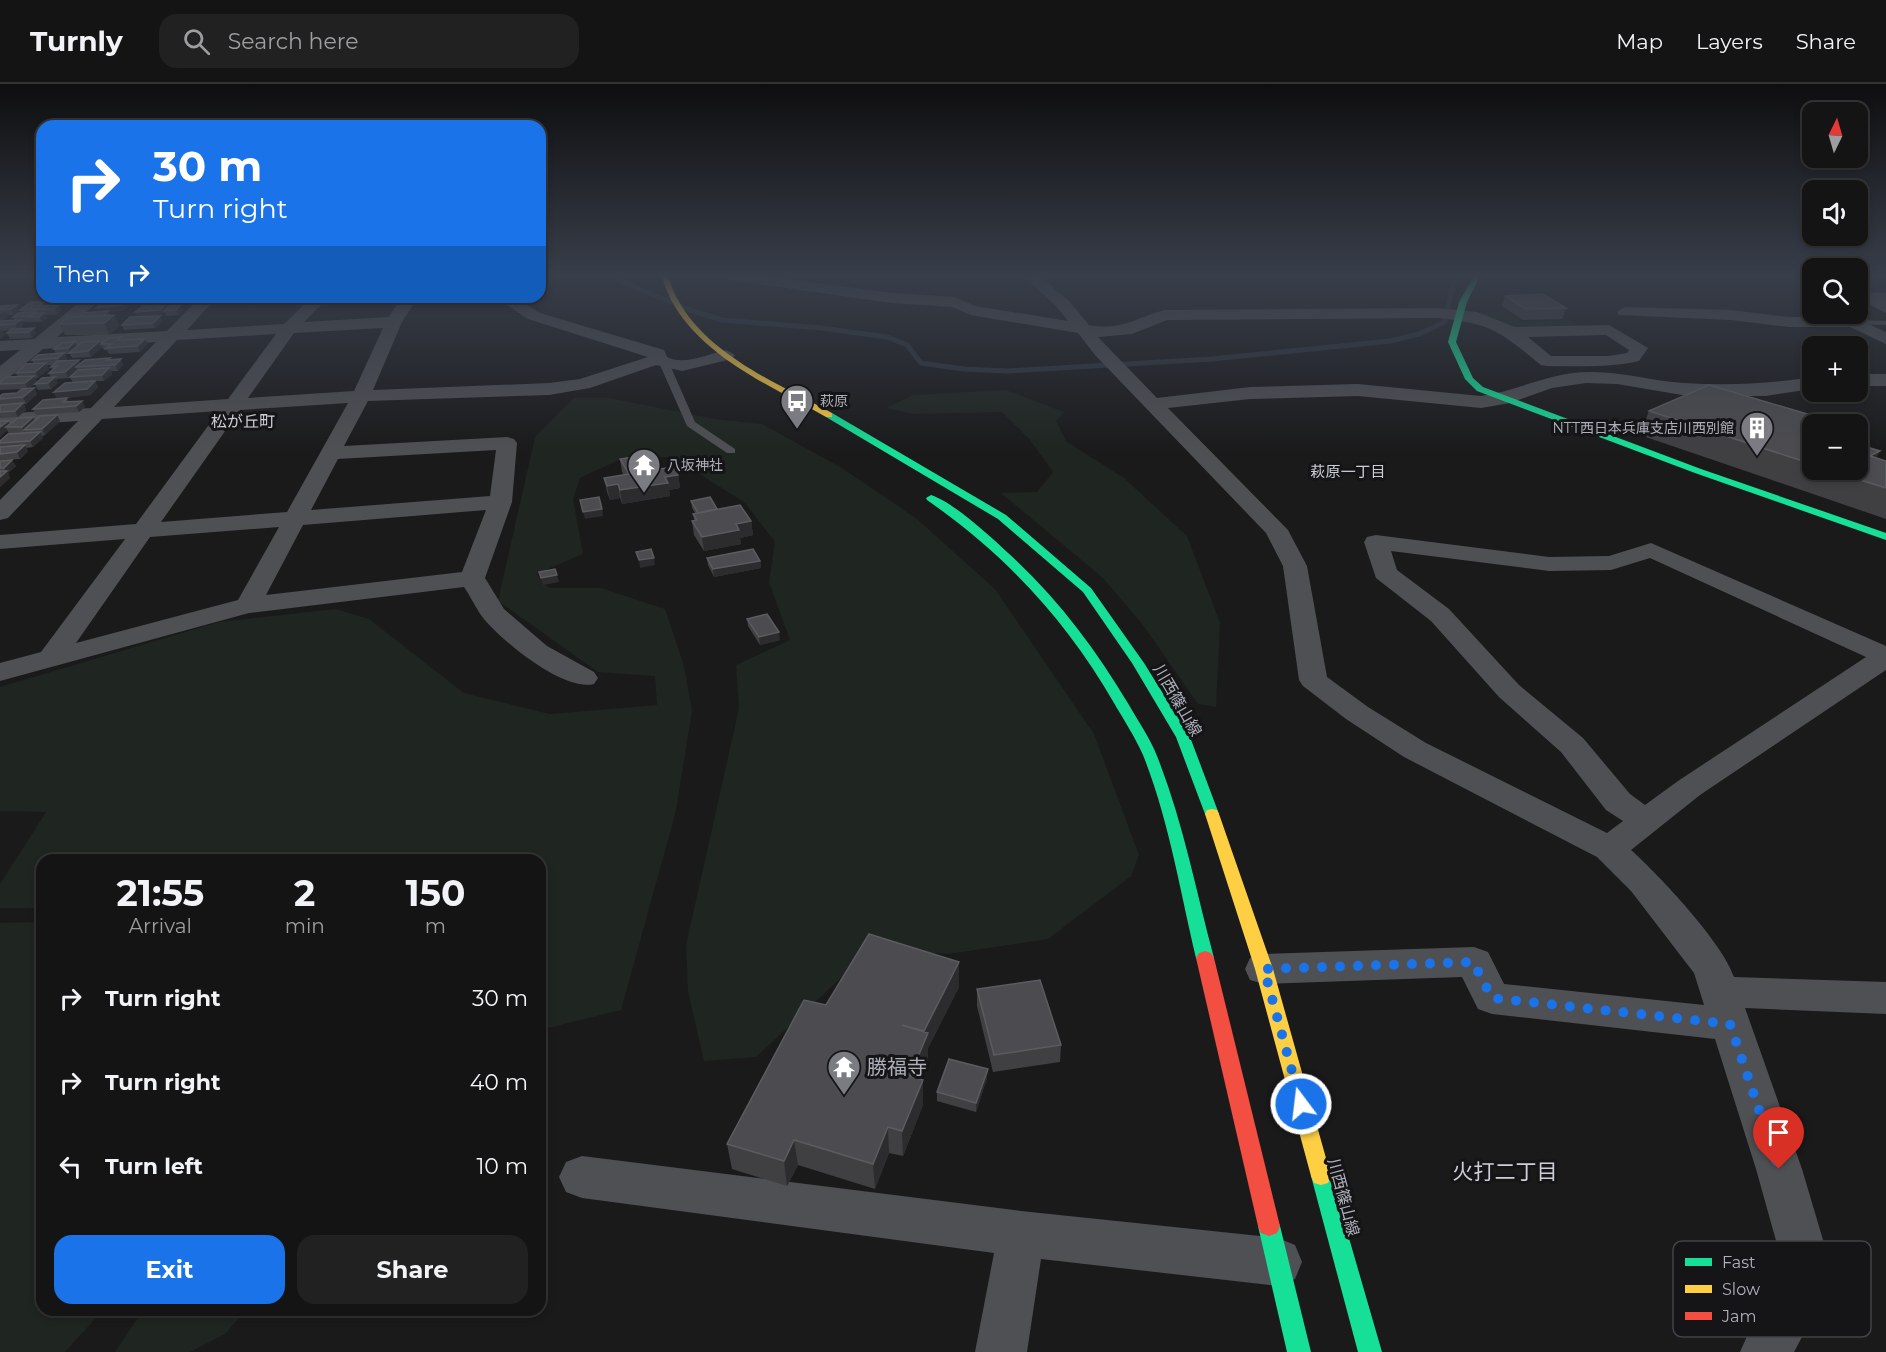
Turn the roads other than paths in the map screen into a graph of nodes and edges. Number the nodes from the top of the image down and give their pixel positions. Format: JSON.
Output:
{"nodes":[{"id":1,"x":51,"y":333,"type":"edge"},
{"id":2,"x":175,"y":333,"type":"edge"},
{"id":3,"x":213,"y":333,"type":"edge"},
{"id":4,"x":285,"y":333,"type":"edge"},
{"id":5,"x":389,"y":333,"type":"edge"},
{"id":6,"x":590,"y":333,"type":"edge"},
{"id":7,"x":699,"y":333,"type":"edge"},
{"id":8,"x":1087,"y":333,"type":"edge"},
{"id":9,"x":1455,"y":333,"type":"edge"},
{"id":10,"x":1511,"y":333,"type":"edge"},
{"id":11,"x":1614,"y":333,"type":"edge"},
{"id":12,"x":172,"y":336,"type":"junction"},
{"id":13,"x":38,"y":344,"type":"junction"},
{"id":14,"x":0,"y":346,"type":"edge"},
{"id":15,"x":693,"y":348,"type":"dead end"},
{"id":16,"x":726,"y":355,"type":"junction"},
{"id":17,"x":709,"y":359,"type":"junction"},
{"id":18,"x":662,"y":362,"type":"junction"},
{"id":19,"x":0,"y":375,"type":"edge"},
{"id":20,"x":1868,"y":380,"type":"edge"},
{"id":21,"x":1886,"y":380,"type":"edge"},
{"id":22,"x":1802,"y":384,"type":"edge"},
{"id":23,"x":361,"y":396,"type":"junction"},
{"id":24,"x":1503,"y":399,"type":"junction"},
{"id":25,"x":232,"y":404,"type":"junction"},
{"id":26,"x":1152,"y":404,"type":"junction"},
{"id":27,"x":789,"y":409,"type":"dead end"},
{"id":28,"x":96,"y":413,"type":"junction"},
{"id":29,"x":0,"y":420,"type":"edge"},
{"id":30,"x":730,"y":451,"type":"dead end"},
{"id":31,"x":328,"y":453,"type":"junction"},
{"id":32,"x":919,"y":491,"type":"dead end"},
{"id":33,"x":501,"y":502,"type":"junction"},
{"id":34,"x":0,"y":513,"type":"edge"},
{"id":35,"x":294,"y":517,"type":"junction"},
{"id":36,"x":145,"y":530,"type":"junction"},
{"id":37,"x":1886,"y":537,"type":"edge"},
{"id":38,"x":0,"y":542,"type":"edge"},
{"id":39,"x":472,"y":578,"type":"junction"},
{"id":40,"x":248,"y":605,"type":"junction"},
{"id":41,"x":1886,"y":656,"type":"edge"},
{"id":42,"x":52,"y":657,"type":"junction"},
{"id":43,"x":0,"y":672,"type":"edge"},
{"id":44,"x":584,"y":678,"type":"dead end"},
{"id":45,"x":1646,"y":821,"type":"junction"},
{"id":46,"x":1609,"y":849,"type":"junction"},
{"id":47,"x":1264,"y":969,"type":"junction"},
{"id":48,"x":1886,"y":998,"type":"edge"},
{"id":49,"x":1725,"y":1008,"type":"junction"},
{"id":50,"x":582,"y":1177,"type":"dead end"},
{"id":51,"x":1021,"y":1234,"type":"junction"},
{"id":52,"x":1800,"y":1241,"type":"edge"},
{"id":53,"x":1278,"y":1262,"type":"junction"},
{"id":54,"x":1775,"y":1337,"type":"edge"},
{"id":55,"x":1001,"y":1352,"type":"edge"},
{"id":56,"x":1299,"y":1352,"type":"edge"},
{"id":57,"x":1370,"y":1352,"type":"edge"},
{"id":58,"x":1766,"y":1352,"type":"edge"}],
"edges":[{"from":1,"to":13,"type":"street"},
{"from":2,"to":12,"type":"street"},
{"from":3,"to":12,"type":"street"},
{"from":4,"to":25,"type":"street"},
{"from":5,"to":23,"type":"street"},
{"from":6,"to":18,"type":"street"},
{"from":7,"to":16,"type":"main road","name":"川西篠山線"},
{"from":8,"to":26,"type":"street"},
{"from":9,"to":24,"type":"main road"},
{"from":10,"to":11,"type":"street"},
{"from":12,"to":13,"type":"street"},
{"from":12,"to":28,"type":"street"},
{"from":13,"to":14,"type":"street"},
{"from":13,"to":19,"type":"street"},
{"from":15,"to":17,"type":"main road"},
{"from":16,"to":17,"type":"street"},
{"from":16,"to":47,"type":"main road","name":"川西篠山線"},
{"from":17,"to":18,"type":"street"},
{"from":17,"to":27,"type":"main road"},
{"from":18,"to":23,"type":"street"},
{"from":18,"to":30,"type":"lane"},
{"from":20,"to":21,"type":"street"},
{"from":22,"to":24,"type":"street"},
{"from":23,"to":25,"type":"street"},
{"from":23,"to":31,"type":"street"},
{"from":24,"to":26,"type":"street"},
{"from":24,"to":37,"type":"main road"},
{"from":25,"to":28,"type":"street"},
{"from":25,"to":36,"type":"street"},
{"from":26,"to":46,"type":"street"},
{"from":28,"to":29,"type":"street"},
{"from":28,"to":34,"type":"street"},
{"from":31,"to":33,"type":"street"},
{"from":31,"to":35,"type":"street"},
{"from":32,"to":53,"type":"main road"},
{"from":33,"to":35,"type":"street"},
{"from":33,"to":39,"type":"street"},
{"from":35,"to":36,"type":"street"},
{"from":35,"to":40,"type":"street"},
{"from":36,"to":38,"type":"street"},
{"from":36,"to":42,"type":"street"},
{"from":39,"to":40,"type":"street"},
{"from":39,"to":44,"type":"street"},
{"from":40,"to":42,"type":"street"},
{"from":41,"to":45,"type":"street"},
{"from":41,"to":45,"type":"street"},
{"from":42,"to":43,"type":"street"},
{"from":45,"to":46,"type":"street"},
{"from":46,"to":49,"type":"street"},
{"from":47,"to":49,"type":"street"},
{"from":47,"to":57,"type":"main road","name":"川西篠山線"},
{"from":48,"to":49,"type":"street"},
{"from":49,"to":52,"type":"street"},
{"from":50,"to":51,"type":"street"},
{"from":51,"to":53,"type":"street"},
{"from":51,"to":55,"type":"street"},
{"from":53,"to":56,"type":"main road"},
{"from":54,"to":58,"type":"street"}]}
